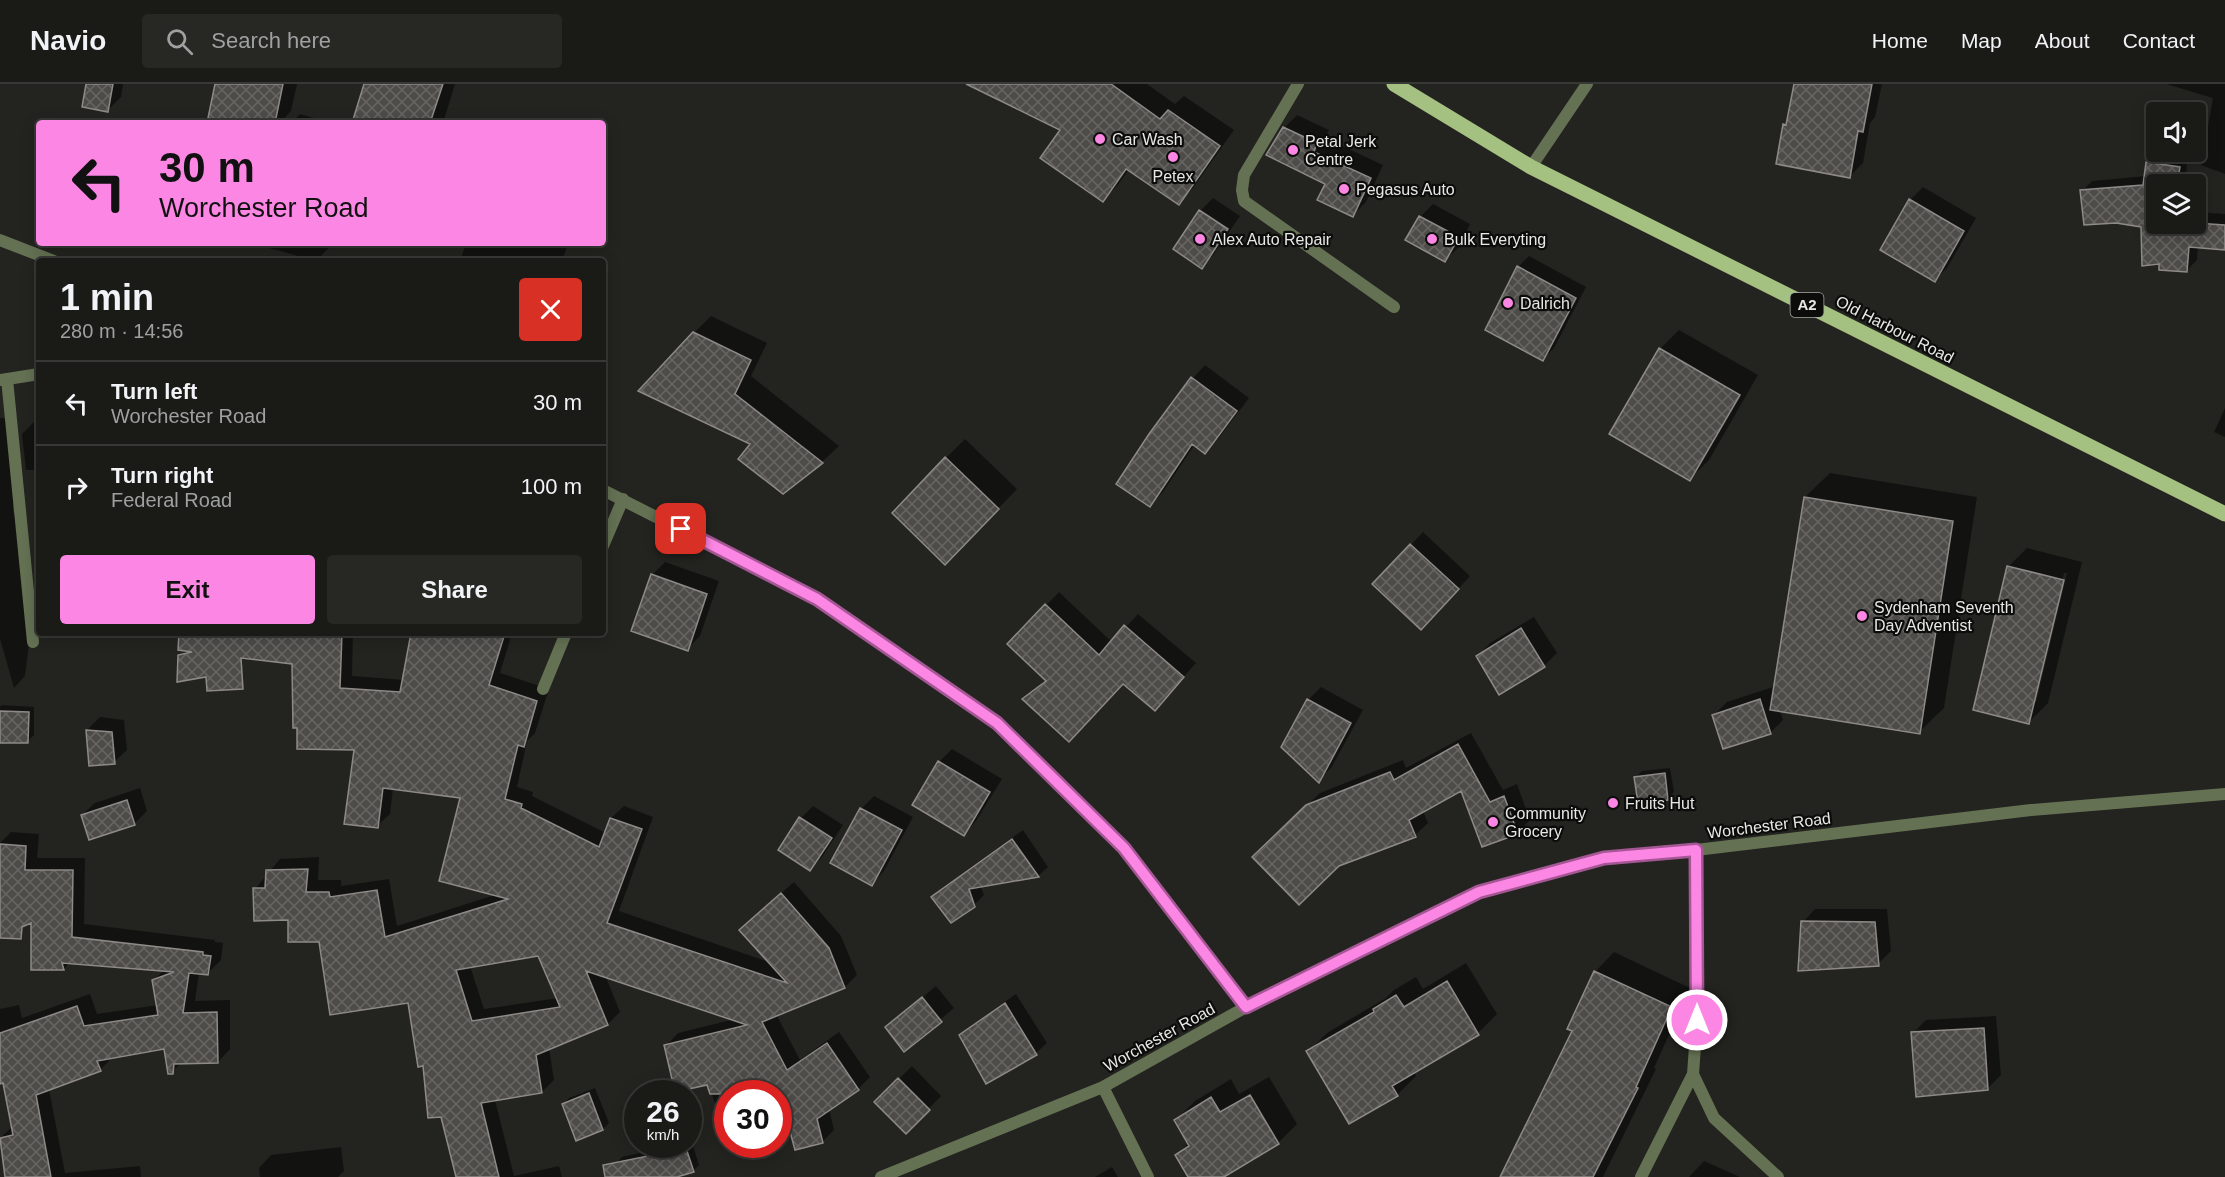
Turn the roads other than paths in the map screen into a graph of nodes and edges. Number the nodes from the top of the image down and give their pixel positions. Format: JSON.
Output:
{"nodes":[{"id":1,"x":1298,"y":84,"type":"edge"},
{"id":2,"x":1587,"y":84,"type":"edge"},
{"id":3,"x":1398,"y":85,"type":"edge"},
{"id":4,"x":1531,"y":167,"type":"junction"},
{"id":5,"x":0,"y":240,"type":"edge"},
{"id":6,"x":46,"y":258,"type":"edge"},
{"id":7,"x":1394,"y":307,"type":"dead end"},
{"id":8,"x":36,"y":375,"type":"edge"},
{"id":9,"x":4,"y":380,"type":"edge"},
{"id":10,"x":606,"y":491,"type":"edge"},
{"id":11,"x":623,"y":499,"type":"junction"},
{"id":12,"x":2225,"y":514,"type":"edge"},
{"id":13,"x":606,"y":539,"type":"edge"},
{"id":14,"x":566,"y":636,"type":"edge"},
{"id":15,"x":33,"y":642,"type":"dead end"},
{"id":16,"x":543,"y":689,"type":"dead end"},
{"id":17,"x":2225,"y":794,"type":"edge"},
{"id":18,"x":1696,"y":850,"type":"junction"},
{"id":19,"x":1246,"y":1007,"type":"junction"},
{"id":20,"x":1693,"y":1074,"type":"junction"},
{"id":21,"x":1103,"y":1087,"type":"junction"},
{"id":22,"x":881,"y":1177,"type":"edge"},
{"id":23,"x":1148,"y":1177,"type":"edge"},
{"id":24,"x":1641,"y":1177,"type":"edge"},
{"id":25,"x":1778,"y":1177,"type":"edge"}],
"edges":[{"from":1,"to":7,"type":"street"},
{"from":2,"to":4,"type":"street"},
{"from":3,"to":4,"type":"main road","name":"Old Harbour Road","number":"A2"},
{"from":4,"to":12,"type":"main road","name":"Old Harbour Road","number":"A2"},
{"from":5,"to":6,"type":"street"},
{"from":8,"to":9,"type":"street"},
{"from":9,"to":15,"type":"street"},
{"from":10,"to":11,"type":"street"},
{"from":11,"to":13,"type":"street"},
{"from":11,"to":19,"type":"street"},
{"from":14,"to":16,"type":"street"},
{"from":17,"to":18,"type":"street","name":"Worchester Road"},
{"from":18,"to":19,"type":"street","name":"Worchester Road"},
{"from":18,"to":20,"type":"street"},
{"from":19,"to":21,"type":"street","name":"Worchester Road"},
{"from":20,"to":24,"type":"street"},
{"from":20,"to":25,"type":"street"},
{"from":21,"to":22,"type":"street","name":"Worchester Road"},
{"from":21,"to":23,"type":"street"}]}
